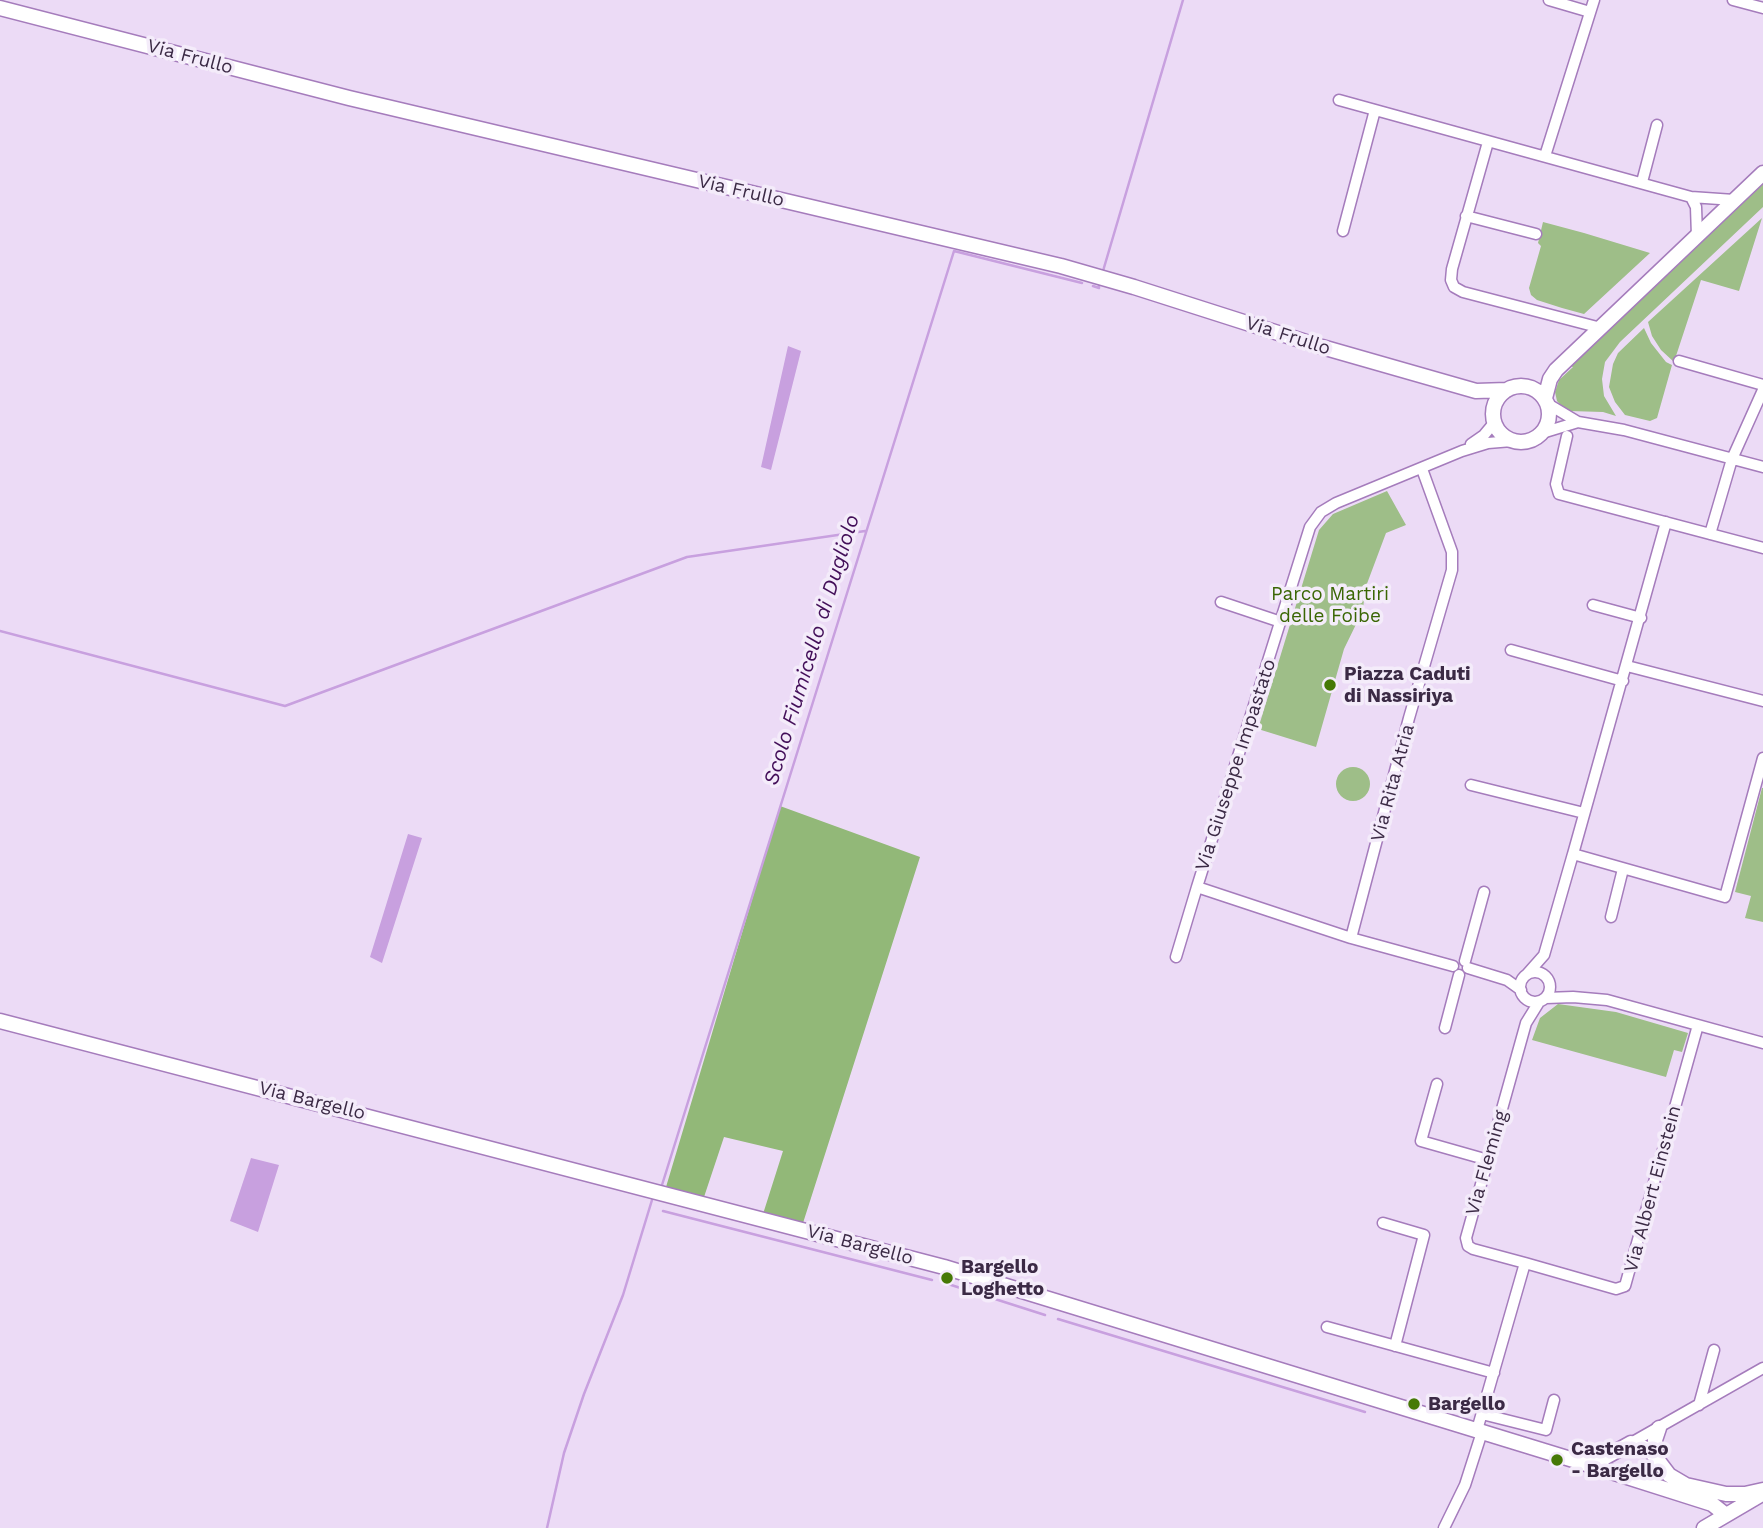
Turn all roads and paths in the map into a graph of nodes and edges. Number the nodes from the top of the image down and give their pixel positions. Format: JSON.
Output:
{"nodes":[{"id":1,"x":1549,"y":0,"type":"edge"},
{"id":2,"x":1594,"y":0,"type":"edge"},
{"id":3,"x":1733,"y":0,"type":"edge"},
{"id":4,"x":0,"y":8,"type":"edge"},
{"id":5,"x":1763,"y":8,"type":"edge"},
{"id":6,"x":1590,"y":12,"type":"junction"},
{"id":7,"x":1339,"y":100,"type":"dead end"},
{"id":8,"x":1375,"y":110,"type":"junction"},
{"id":9,"x":1657,"y":125,"type":"dead end"},
{"id":10,"x":1488,"y":142,"type":"junction"},
{"id":11,"x":1545,"y":156,"type":"junction"},
{"id":12,"x":1763,"y":173,"type":"edge"},
{"id":13,"x":1642,"y":182,"type":"junction"},
{"id":14,"x":1734,"y":200,"type":"junction"},
{"id":15,"x":1696,"y":201,"type":"junction"},
{"id":16,"x":1466,"y":216,"type":"junction"},
{"id":17,"x":1715,"y":219,"type":"junction"},
{"id":18,"x":1343,"y":231,"type":"dead end"},
{"id":19,"x":1536,"y":234,"type":"dead end"},
{"id":20,"x":1697,"y":236,"type":"junction"},
{"id":21,"x":1601,"y":328,"type":"junction"},
{"id":22,"x":1679,"y":361,"type":"dead end"},
{"id":23,"x":1556,"y":370,"type":"junction"},
{"id":24,"x":1524,"y":386,"type":"junction"},
{"id":25,"x":1763,"y":388,"type":"edge"},
{"id":26,"x":1507,"y":390,"type":"junction"},
{"id":27,"x":1476,"y":391,"type":"junction"},
{"id":28,"x":1546,"y":401,"type":"junction"},
{"id":29,"x":1494,"y":418,"type":"junction"},
{"id":30,"x":1578,"y":422,"type":"junction"},
{"id":31,"x":1542,"y":433,"type":"junction"},
{"id":32,"x":1567,"y":436,"type":"dead end"},
{"id":33,"x":1512,"y":441,"type":"junction"},
{"id":34,"x":1462,"y":451,"type":"junction"},
{"id":35,"x":1732,"y":458,"type":"junction"},
{"id":36,"x":1763,"y":467,"type":"edge"},
{"id":37,"x":1422,"y":469,"type":"junction"},
{"id":38,"x":1666,"y":522,"type":"junction"},
{"id":39,"x":1710,"y":534,"type":"junction"},
{"id":40,"x":1763,"y":548,"type":"edge"},
{"id":41,"x":1221,"y":602,"type":"dead end"},
{"id":42,"x":1593,"y":605,"type":"dead end"},
{"id":43,"x":1640,"y":618,"type":"junction"},
{"id":44,"x":1281,"y":622,"type":"junction"},
{"id":45,"x":1511,"y":650,"type":"dead end"},
{"id":46,"x":1627,"y":666,"type":"junction"},
{"id":47,"x":1623,"y":681,"type":"junction"},
{"id":48,"x":1763,"y":701,"type":"edge"},
{"id":49,"x":1763,"y":758,"type":"edge"},
{"id":50,"x":1471,"y":785,"type":"dead end"},
{"id":51,"x":1584,"y":813,"type":"junction"},
{"id":52,"x":1573,"y":854,"type":"junction"},
{"id":53,"x":1623,"y":869,"type":"junction"},
{"id":54,"x":1197,"y":887,"type":"junction"},
{"id":55,"x":1484,"y":892,"type":"dead end"},
{"id":56,"x":1611,"y":917,"type":"dead end"},
{"id":57,"x":1351,"y":938,"type":"junction"},
{"id":58,"x":1544,"y":955,"type":"junction"},
{"id":59,"x":1176,"y":957,"type":"dead end"},
{"id":60,"x":1461,"y":968,"type":"junction"},
{"id":61,"x":1548,"y":978,"type":"junction"},
{"id":62,"x":1524,"y":985,"type":"junction"},
{"id":63,"x":1573,"y":997,"type":"junction"},
{"id":64,"x":1542,"y":1000,"type":"junction"},
{"id":65,"x":0,"y":1021,"type":"edge"},
{"id":66,"x":1526,"y":1023,"type":"junction"},
{"id":67,"x":1698,"y":1025,"type":"junction"},
{"id":68,"x":1445,"y":1028,"type":"dead end"},
{"id":69,"x":1763,"y":1043,"type":"edge"},
{"id":70,"x":1437,"y":1084,"type":"dead end"},
{"id":71,"x":1488,"y":1160,"type":"junction"},
{"id":72,"x":1383,"y":1223,"type":"dead end"},
{"id":73,"x":1525,"y":1263,"type":"junction"},
{"id":74,"x":1327,"y":1327,"type":"dead end"},
{"id":75,"x":1395,"y":1346,"type":"junction"},
{"id":76,"x":1714,"y":1350,"type":"dead end"},
{"id":77,"x":1763,"y":1368,"type":"edge"},
{"id":78,"x":1494,"y":1373,"type":"junction"},
{"id":79,"x":1554,"y":1400,"type":"dead end"},
{"id":80,"x":1699,"y":1405,"type":"junction"},
{"id":81,"x":1482,"y":1414,"type":"junction"},
{"id":82,"x":1659,"y":1428,"type":"junction"},
{"id":83,"x":1480,"y":1431,"type":"junction"},
{"id":84,"x":1632,"y":1443,"type":"junction"},
{"id":85,"x":1656,"y":1456,"type":"junction"},
{"id":86,"x":1580,"y":1462,"type":"junction"},
{"id":87,"x":1763,"y":1491,"type":"edge"},
{"id":88,"x":1719,"y":1493,"type":"junction"},
{"id":89,"x":1726,"y":1515,"type":"junction"},
{"id":90,"x":1444,"y":1528,"type":"edge"},
{"id":91,"x":1704,"y":1528,"type":"edge"}],
"edges":[{"from":1,"to":6,"type":"street"},
{"from":2,"to":6,"type":"street"},
{"from":3,"to":5,"type":"street"},
{"from":4,"to":27,"type":"street","name":"Via Frullo"},
{"from":6,"to":11,"type":"street"},
{"from":7,"to":8,"type":"street"},
{"from":8,"to":10,"type":"street"},
{"from":8,"to":18,"type":"street"},
{"from":9,"to":13,"type":"street"},
{"from":10,"to":11,"type":"street"},
{"from":10,"to":16,"type":"street"},
{"from":11,"to":13,"type":"street"},
{"from":12,"to":14,"type":"street"},
{"from":13,"to":15,"type":"street"},
{"from":14,"to":15,"type":"street"},
{"from":14,"to":17,"type":"street"},
{"from":15,"to":17,"type":"street"},
{"from":15,"to":20,"type":"street"},
{"from":16,"to":19,"type":"street"},
{"from":16,"to":21,"type":"street"},
{"from":17,"to":20,"type":"street"},
{"from":20,"to":21,"type":"street"},
{"from":21,"to":23,"type":"street"},
{"from":22,"to":25,"type":"street"},
{"from":23,"to":24,"type":"street"},
{"from":23,"to":28,"type":"street"},
{"from":24,"to":26,"type":"street"},
{"from":24,"to":28,"type":"street"},
{"from":25,"to":35,"type":"street"},
{"from":26,"to":27,"type":"street","name":"Via Frullo"},
{"from":26,"to":29,"type":"street"},
{"from":27,"to":29,"type":"street"},
{"from":28,"to":30,"type":"street"},
{"from":28,"to":31,"type":"street"},
{"from":29,"to":33,"type":"street"},
{"from":29,"to":34,"type":"street","name":"Via Giuseppe Impastato"},
{"from":30,"to":31,"type":"street"},
{"from":30,"to":35,"type":"street"},
{"from":31,"to":33,"type":"street"},
{"from":32,"to":38,"type":"street"},
{"from":33,"to":34,"type":"street","name":"Via Giuseppe Impastato"},
{"from":34,"to":37,"type":"street","name":"Via Giuseppe Impastato"},
{"from":35,"to":36,"type":"street"},
{"from":35,"to":39,"type":"street"},
{"from":37,"to":44,"type":"street","name":"Via Giuseppe Impastato"},
{"from":37,"to":57,"type":"street","name":"Via Rita Atria"},
{"from":38,"to":39,"type":"street"},
{"from":38,"to":43,"type":"street"},
{"from":39,"to":40,"type":"street"},
{"from":41,"to":44,"type":"street"},
{"from":42,"to":43,"type":"street"},
{"from":43,"to":46,"type":"street"},
{"from":44,"to":54,"type":"street","name":"Via Giuseppe Impastato"},
{"from":45,"to":47,"type":"street"},
{"from":46,"to":47,"type":"street"},
{"from":46,"to":48,"type":"street"},
{"from":47,"to":51,"type":"street"},
{"from":49,"to":53,"type":"street"},
{"from":50,"to":51,"type":"street"},
{"from":51,"to":52,"type":"street"},
{"from":52,"to":53,"type":"street"},
{"from":52,"to":58,"type":"street"},
{"from":53,"to":56,"type":"street"},
{"from":54,"to":57,"type":"street","name":"Via Giuseppe Impastato"},
{"from":54,"to":59,"type":"street","name":"Via Giuseppe Impastato"},
{"from":55,"to":60,"type":"street"},
{"from":57,"to":60,"type":"street","name":"Via Giuseppe Impastato"},
{"from":58,"to":61,"type":"street"},
{"from":58,"to":62,"type":"street"},
{"from":60,"to":62,"type":"street","name":"Via Giuseppe Impastato"},
{"from":60,"to":68,"type":"street"},
{"from":61,"to":62,"type":"street"},
{"from":61,"to":63,"type":"street"},
{"from":61,"to":64,"type":"street"},
{"from":62,"to":64,"type":"street"},
{"from":62,"to":66,"type":"street","name":"Via Fleming"},
{"from":63,"to":64,"type":"street"},
{"from":63,"to":67,"type":"street"},
{"from":64,"to":66,"type":"street","name":"Via Fleming"},
{"from":65,"to":83,"type":"street","name":"Via Bargello"},
{"from":66,"to":71,"type":"street","name":"Via Fleming"},
{"from":67,"to":69,"type":"street"},
{"from":67,"to":73,"type":"street","name":"Via Albert Einstein"},
{"from":70,"to":71,"type":"street"},
{"from":71,"to":73,"type":"street","name":"Via Fleming"},
{"from":72,"to":75,"type":"street"},
{"from":73,"to":78,"type":"street"},
{"from":74,"to":75,"type":"street"},
{"from":75,"to":78,"type":"street"},
{"from":76,"to":80,"type":"street"},
{"from":77,"to":80,"type":"street"},
{"from":78,"to":81,"type":"street"},
{"from":79,"to":81,"type":"street"},
{"from":80,"to":82,"type":"street"},
{"from":81,"to":83,"type":"street"},
{"from":82,"to":84,"type":"street"},
{"from":82,"to":85,"type":"street"},
{"from":83,"to":86,"type":"street","name":"Via Bargello"},
{"from":83,"to":90,"type":"street"},
{"from":84,"to":85,"type":"street"},
{"from":84,"to":86,"type":"street"},
{"from":85,"to":88,"type":"street"},
{"from":86,"to":89,"type":"street","name":"Via Bargello"},
{"from":87,"to":88,"type":"street"},
{"from":87,"to":89,"type":"street"},
{"from":88,"to":89,"type":"street"},
{"from":89,"to":91,"type":"street"}]}
